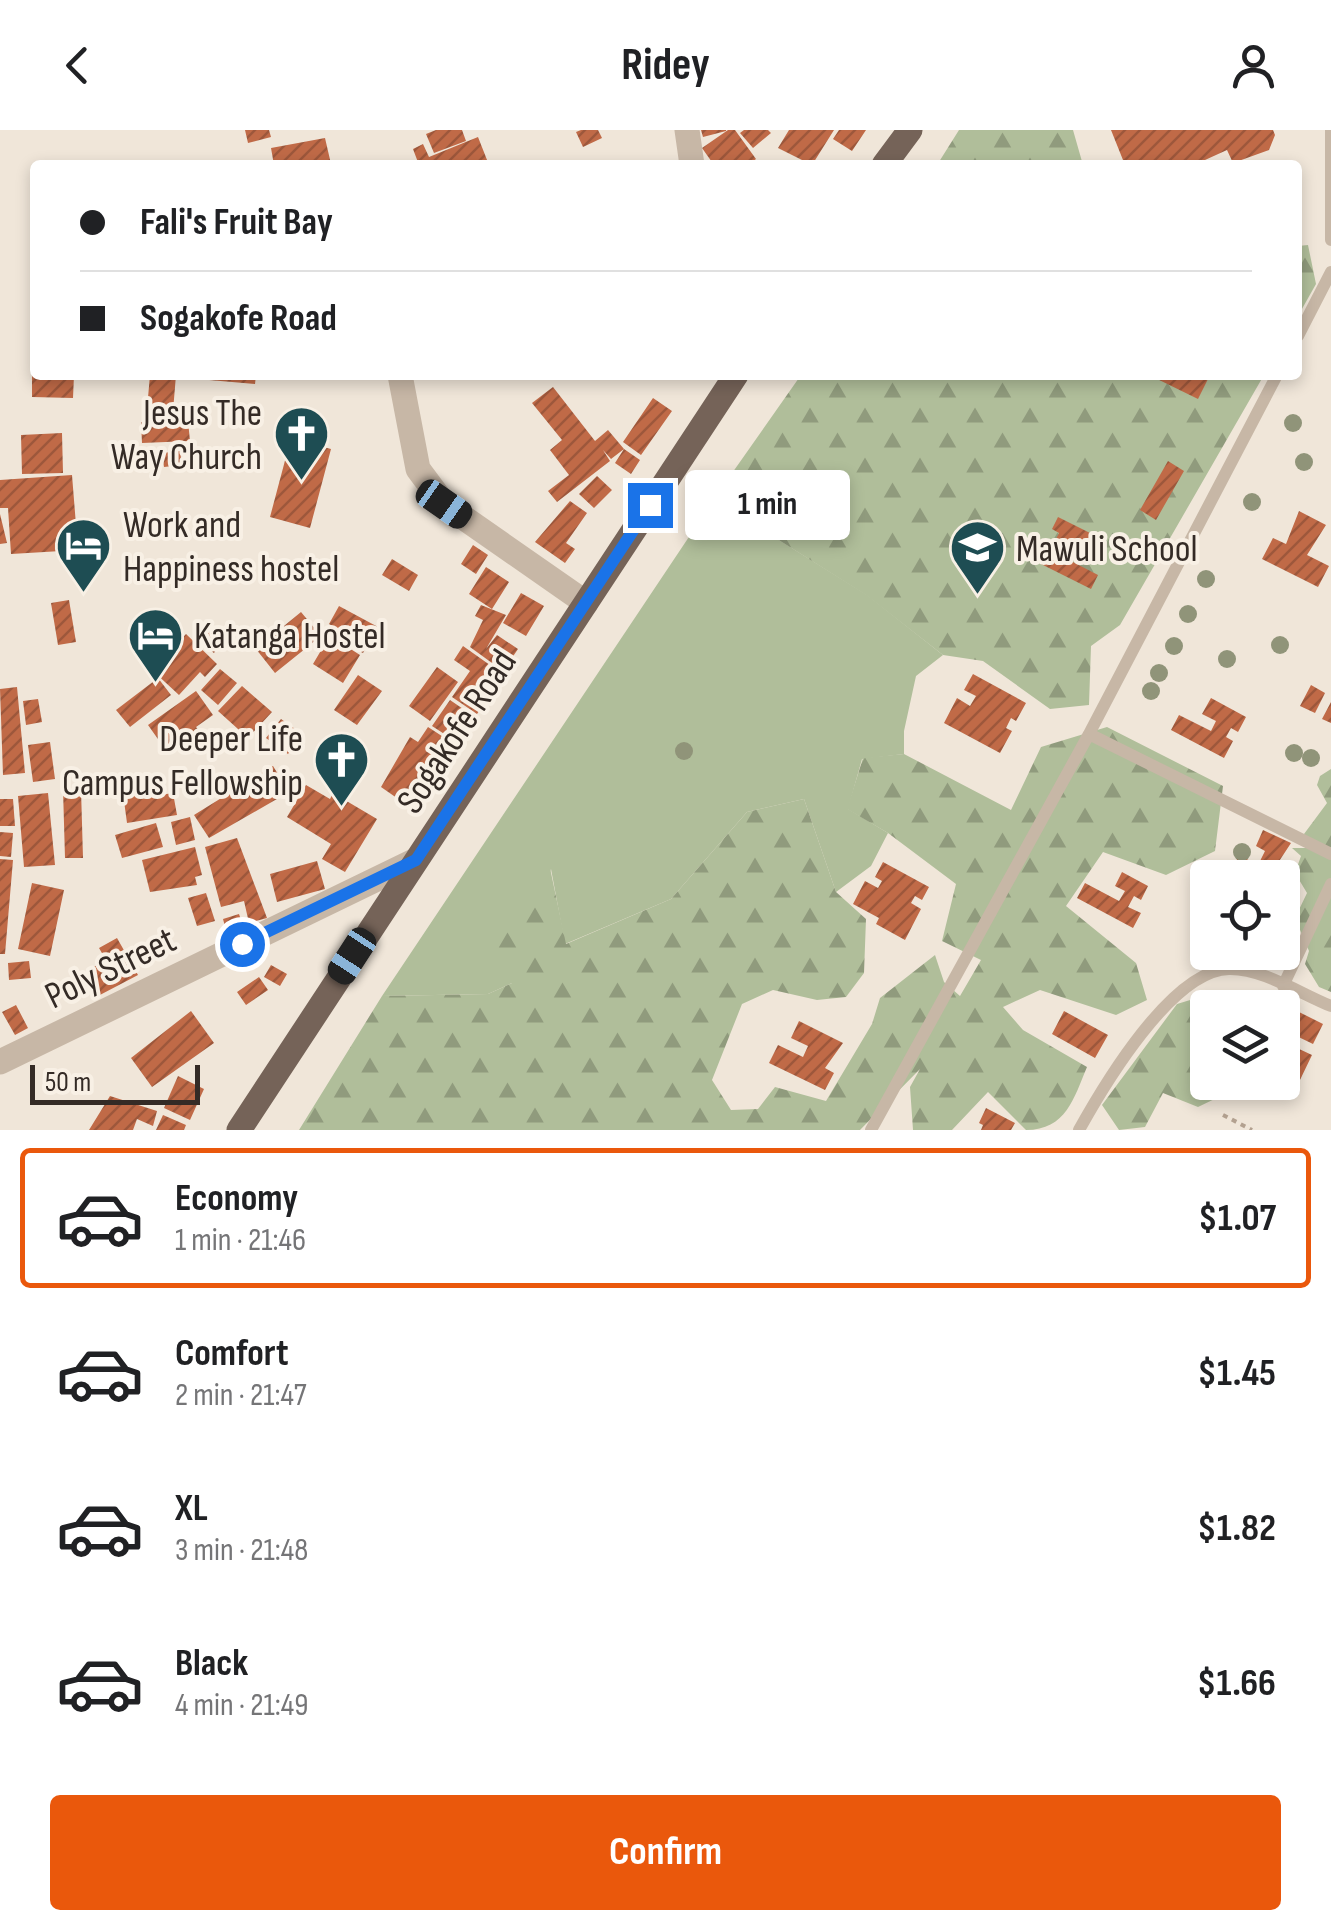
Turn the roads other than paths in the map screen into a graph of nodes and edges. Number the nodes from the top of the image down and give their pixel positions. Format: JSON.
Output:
{"nodes":[{"id":1,"x":687,"y":130,"type":"edge"},
{"id":2,"x":910,"y":130,"type":"edge"},
{"id":3,"x":1331,"y":130,"type":"edge"},
{"id":4,"x":691,"y":160,"type":"edge"},
{"id":5,"x":888,"y":160,"type":"edge"},
{"id":6,"x":1331,"y":240,"type":"edge"},
{"id":7,"x":1331,"y":272,"type":"edge"},
{"id":8,"x":1302,"y":328,"type":"edge"},
{"id":9,"x":401,"y":380,"type":"edge"},
{"id":10,"x":733,"y":380,"type":"edge"},
{"id":11,"x":1274,"y":380,"type":"edge"},
{"id":12,"x":586,"y":603,"type":"junction"},
{"id":13,"x":1089,"y":734,"type":"junction"},
{"id":14,"x":1331,"y":854,"type":"edge"},
{"id":15,"x":416,"y":860,"type":"junction"},
{"id":16,"x":1331,"y":884,"type":"edge"},
{"id":17,"x":1283,"y":986,"type":"junction"},
{"id":18,"x":1331,"y":1006,"type":"edge"},
{"id":19,"x":0,"y":1062,"type":"edge"},
{"id":20,"x":239,"y":1130,"type":"edge"},
{"id":21,"x":871,"y":1130,"type":"edge"},
{"id":22,"x":1079,"y":1130,"type":"edge"}],
"edges":[{"from":1,"to":4,"type":"street"},
{"from":2,"to":5,"type":"main road"},
{"from":3,"to":6,"type":"lane"},
{"from":7,"to":8,"type":"lane"},
{"from":9,"to":12,"type":"street"},
{"from":10,"to":12,"type":"main road","name":"Sogakofe Road"},
{"from":11,"to":13,"type":"lane"},
{"from":12,"to":15,"type":"main road","name":"Sogakofe Road"},
{"from":13,"to":14,"type":"lane"},
{"from":13,"to":21,"type":"lane"},
{"from":15,"to":19,"type":"street","name":"Poly Street"},
{"from":15,"to":20,"type":"main road","name":"Sogakofe Road"},
{"from":16,"to":17,"type":"lane"},
{"from":17,"to":18,"type":"lane"},
{"from":17,"to":22,"type":"lane"}]}
